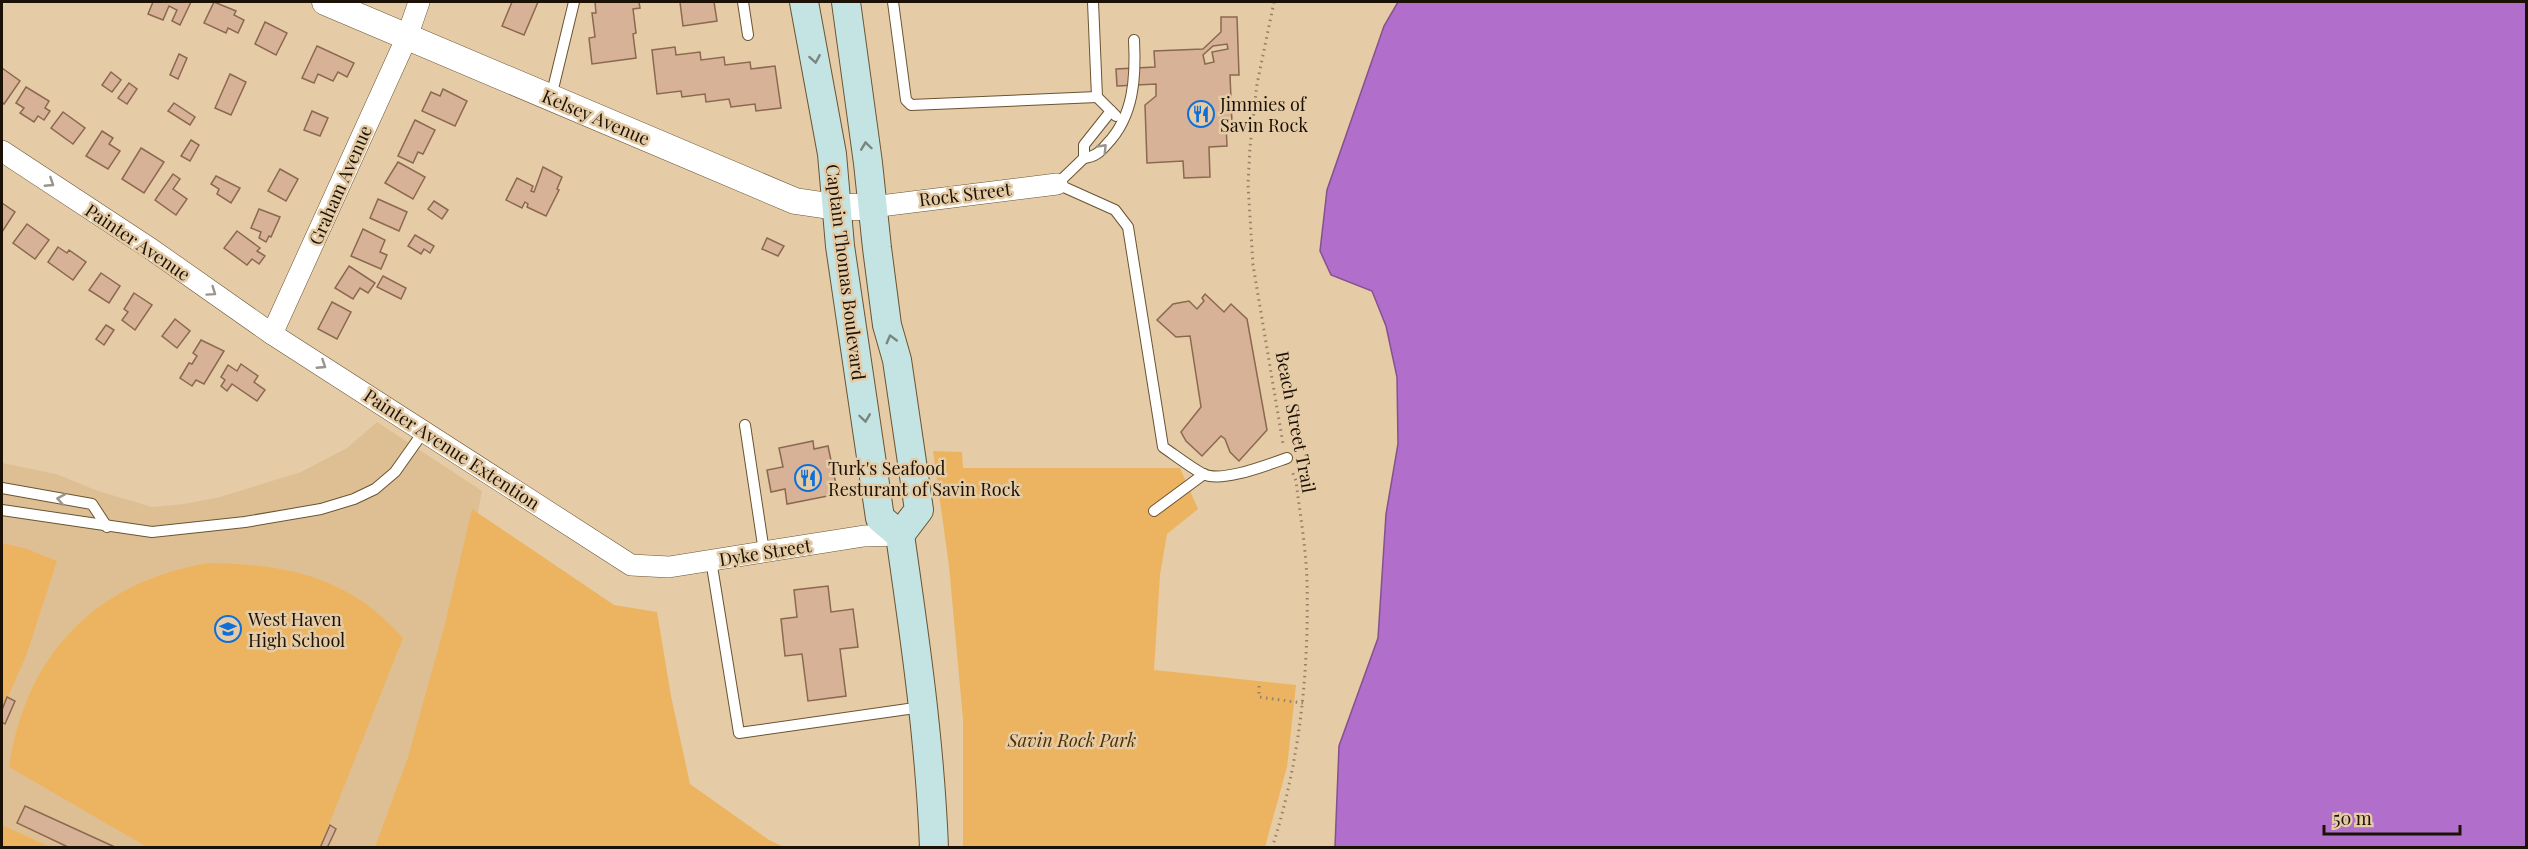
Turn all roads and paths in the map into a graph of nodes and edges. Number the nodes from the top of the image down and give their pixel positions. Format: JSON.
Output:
{"nodes":[{"id":1,"x":325,"y":2,"type":"edge"},
{"id":2,"x":419,"y":2,"type":"edge"},
{"id":3,"x":574,"y":2,"type":"edge"},
{"id":4,"x":743,"y":2,"type":"edge"},
{"id":5,"x":804,"y":2,"type":"edge"},
{"id":6,"x":846,"y":2,"type":"edge"},
{"id":7,"x":893,"y":2,"type":"edge"},
{"id":8,"x":1094,"y":2,"type":"edge"},
{"id":9,"x":1274,"y":2,"type":"edge"},
{"id":10,"x":748,"y":35,"type":"dead end"},
{"id":11,"x":407,"y":37,"type":"junction"},
{"id":12,"x":1134,"y":40,"type":"dead end"},
{"id":13,"x":1097,"y":97,"type":"junction"},
{"id":14,"x":551,"y":98,"type":"junction"},
{"id":15,"x":1111,"y":111,"type":"junction"},
{"id":16,"x":1122,"y":122,"type":"junction"},
{"id":17,"x":2,"y":151,"type":"edge"},
{"id":18,"x":1084,"y":158,"type":"junction"},
{"id":19,"x":1057,"y":184,"type":"junction"},
{"id":20,"x":836,"y":207,"type":"junction"},
{"id":21,"x":872,"y":207,"type":"junction"},
{"id":22,"x":272,"y":334,"type":"junction"},
{"id":23,"x":745,"y":425,"type":"dead end"},
{"id":24,"x":424,"y":431,"type":"junction"},
{"id":25,"x":1287,"y":458,"type":"junction"},
{"id":26,"x":1204,"y":474,"type":"junction"},
{"id":27,"x":2,"y":488,"type":"edge"},
{"id":28,"x":2,"y":510,"type":"edge"},
{"id":29,"x":1154,"y":511,"type":"dead end"},
{"id":30,"x":107,"y":527,"type":"junction"},
{"id":31,"x":900,"y":535,"type":"junction"},
{"id":32,"x":764,"y":552,"type":"junction"},
{"id":33,"x":711,"y":560,"type":"junction"},
{"id":34,"x":631,"y":565,"type":"joint"},
{"id":35,"x":1259,"y":686,"type":"dead end"},
{"id":36,"x":1303,"y":703,"type":"junction"},
{"id":37,"x":922,"y":707,"type":"junction"},
{"id":38,"x":934,"y":848,"type":"edge"},
{"id":39,"x":1272,"y":848,"type":"edge"}],
"edges":[{"from":1,"to":11,"type":"street","name":"Kelsey Avenue"},
{"from":2,"to":11,"type":"street","name":"Graham Avenue"},
{"from":3,"to":14,"type":"lane"},
{"from":4,"to":10,"type":"lane"},
{"from":5,"to":20,"type":"main road","name":"Captain Thomas Boulevard","one_way":true},
{"from":21,"to":6,"type":"main road","name":"Captain Thomas Boulevard","one_way":true},
{"from":7,"to":13,"type":"lane"},
{"from":8,"to":13,"type":"lane"},
{"from":9,"to":25,"type":"path","name":"Beach Street Trail"},
{"from":11,"to":14,"type":"street","name":"Kelsey Avenue"},
{"from":11,"to":22,"type":"street","name":"Graham Avenue"},
{"from":12,"to":16,"type":"lane"},
{"from":13,"to":15,"type":"lane"},
{"from":14,"to":20,"type":"street","name":"Kelsey Avenue"},
{"from":15,"to":16,"type":"lane"},
{"from":15,"to":18,"type":"lane"},
{"from":18,"to":16,"type":"lane","one_way":true},
{"from":17,"to":22,"type":"street","name":"Painter Avenue","one_way":true},
{"from":18,"to":19,"type":"lane"},
{"from":19,"to":21,"type":"street","name":"Rock Street"},
{"from":19,"to":26,"type":"lane"},
{"from":20,"to":21,"type":"street","name":"Kelsey Avenue"},
{"from":20,"to":31,"type":"main road","name":"Captain Thomas Boulevard","one_way":true},
{"from":31,"to":21,"type":"main road","name":"Captain Thomas Boulevard","one_way":true},
{"from":22,"to":24,"type":"street","name":"Painter Avenue Extention","one_way":true},
{"from":23,"to":32,"type":"lane"},
{"from":24,"to":30,"type":"lane"},
{"from":24,"to":34,"type":"street","name":"Painter Avenue Extention"},
{"from":25,"to":26,"type":"lane"},
{"from":25,"to":36,"type":"path","name":"Beach Street Trail"},
{"from":26,"to":29,"type":"lane"},
{"from":30,"to":27,"type":"lane","one_way":true},
{"from":28,"to":30,"type":"lane"},
{"from":31,"to":32,"type":"street","name":"Dyke Street"},
{"from":31,"to":37,"type":"main road"},
{"from":32,"to":33,"type":"street","name":"Dyke Street"},
{"from":33,"to":34,"type":"street","name":"Dyke Street"},
{"from":33,"to":37,"type":"lane"},
{"from":35,"to":36,"type":"path"},
{"from":36,"to":39,"type":"path","name":"Beach Street Trail"},
{"from":37,"to":38,"type":"main road"}]}
